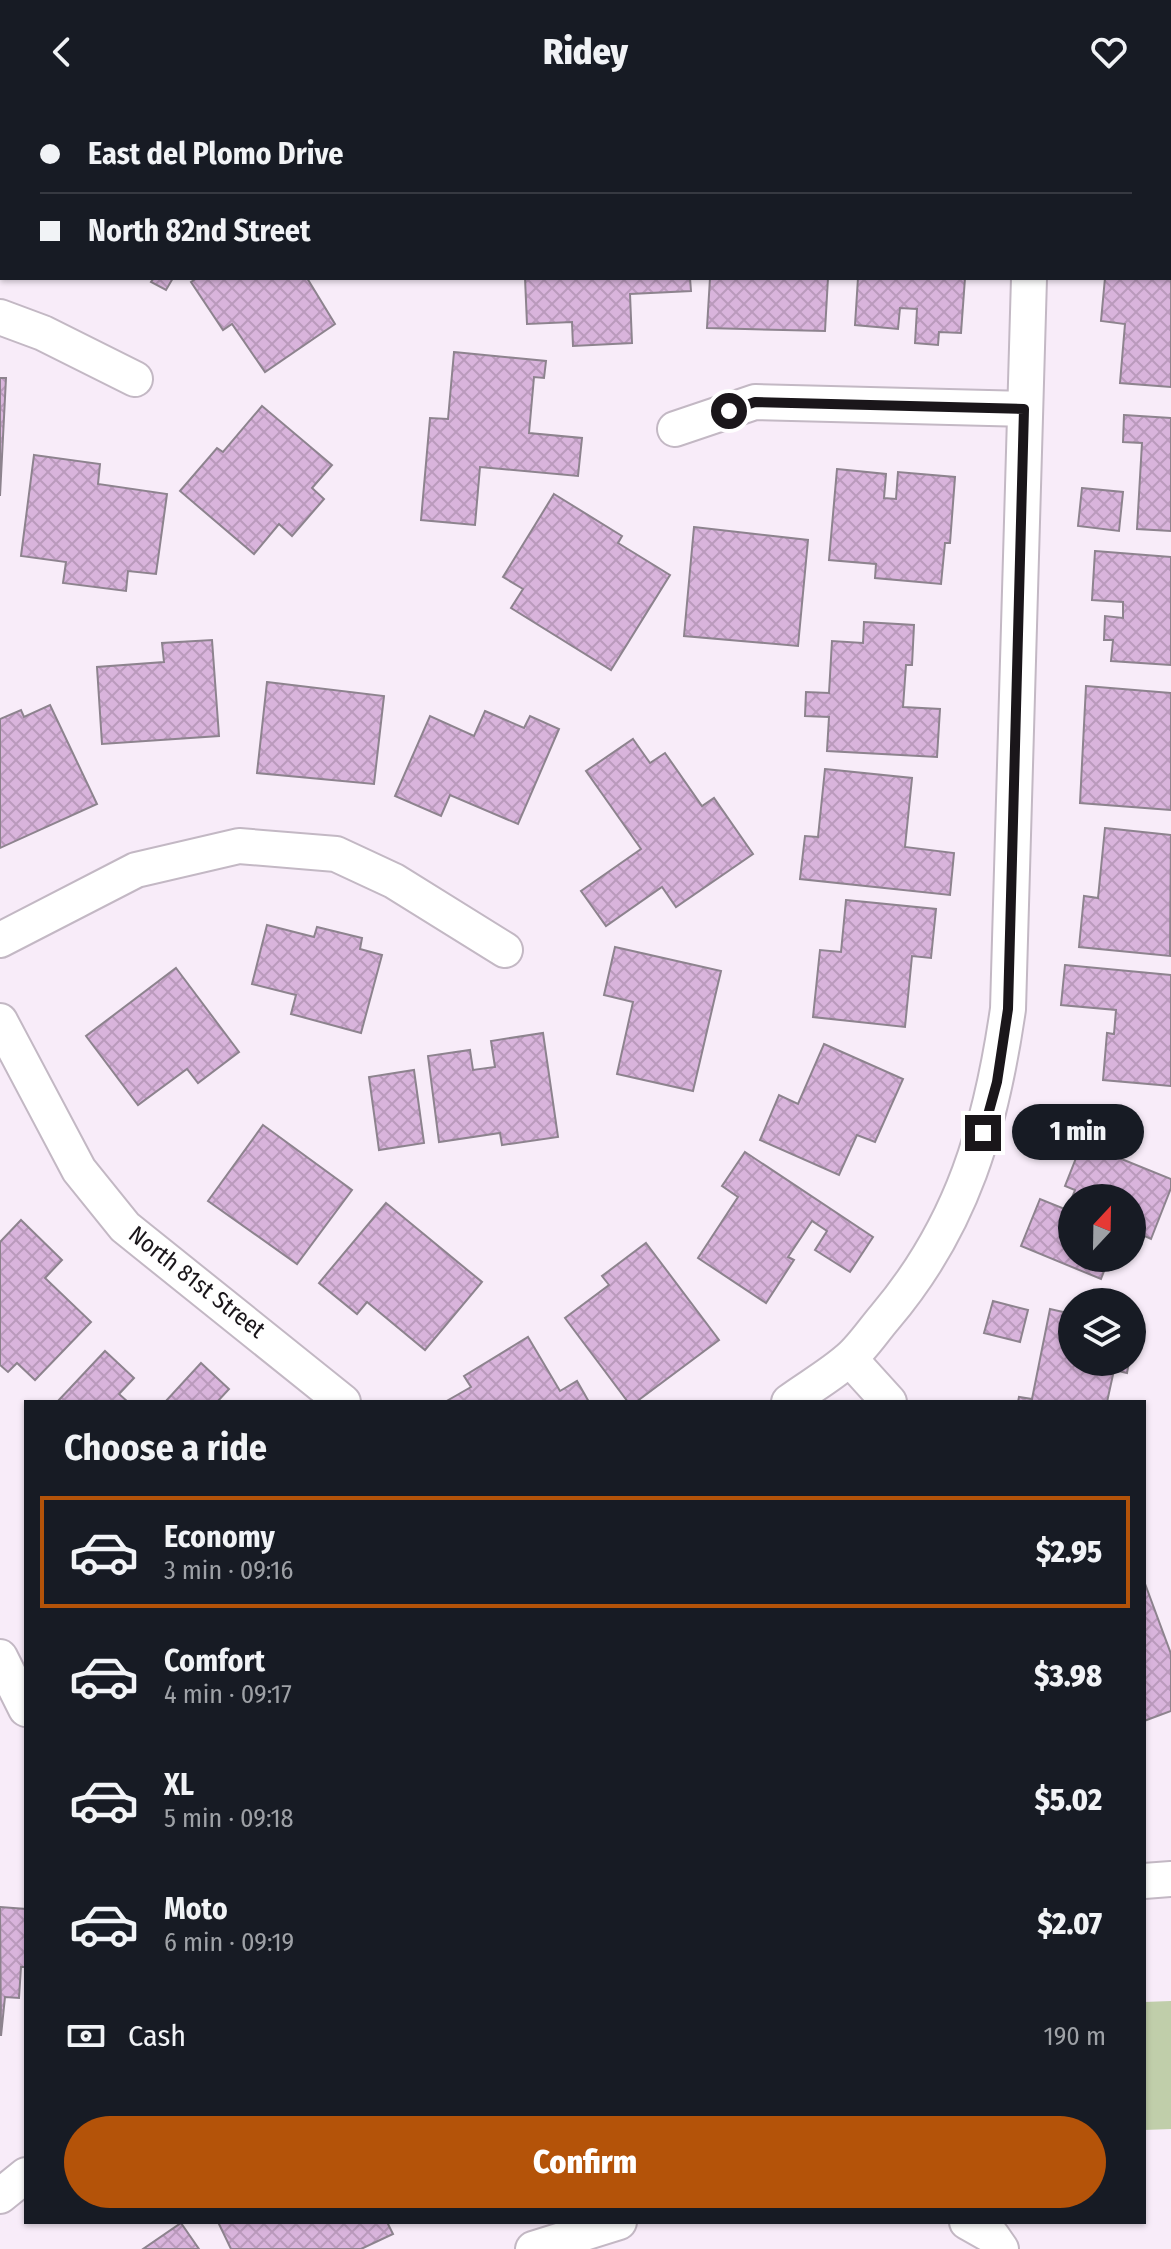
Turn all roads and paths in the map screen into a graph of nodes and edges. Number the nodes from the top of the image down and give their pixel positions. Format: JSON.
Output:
{"nodes":[{"id":1,"x":1029,"y":280,"type":"edge"},
{"id":2,"x":0,"y":317,"type":"edge"},
{"id":3,"x":135,"y":379,"type":"dead end"},
{"id":4,"x":1024,"y":409,"type":"junction"},
{"id":5,"x":675,"y":429,"type":"dead end"},
{"id":6,"x":0,"y":940,"type":"edge"},
{"id":7,"x":505,"y":950,"type":"dead end"},
{"id":8,"x":0,"y":1021,"type":"edge"},
{"id":9,"x":850,"y":1359,"type":"junction"},
{"id":10,"x":341,"y":1400,"type":"edge"},
{"id":11,"x":792,"y":1400,"type":"edge"},
{"id":12,"x":887,"y":1400,"type":"edge"},
{"id":13,"x":0,"y":1657,"type":"edge"},
{"id":14,"x":24,"y":1705,"type":"edge"},
{"id":15,"x":1171,"y":1879,"type":"edge"},
{"id":16,"x":1146,"y":1881,"type":"edge"},
{"id":17,"x":24,"y":2177,"type":"edge"},
{"id":18,"x":0,"y":2196,"type":"edge"},
{"id":19,"x":613,"y":2224,"type":"edge"},
{"id":20,"x":971,"y":2224,"type":"edge"},
{"id":21,"x":533,"y":2249,"type":"edge"},
{"id":22,"x":1001,"y":2249,"type":"edge"}],
"edges":[{"from":1,"to":4,"type":"street"},
{"from":2,"to":3,"type":"street"},
{"from":4,"to":5,"type":"street"},
{"from":4,"to":9,"type":"street"},
{"from":6,"to":7,"type":"street"},
{"from":8,"to":10,"type":"street","name":"North 81st Street"},
{"from":9,"to":11,"type":"street"},
{"from":9,"to":12,"type":"street"},
{"from":13,"to":14,"type":"street"},
{"from":15,"to":16,"type":"street"},
{"from":17,"to":18,"type":"street"},
{"from":19,"to":21,"type":"street"},
{"from":20,"to":22,"type":"street"}]}
